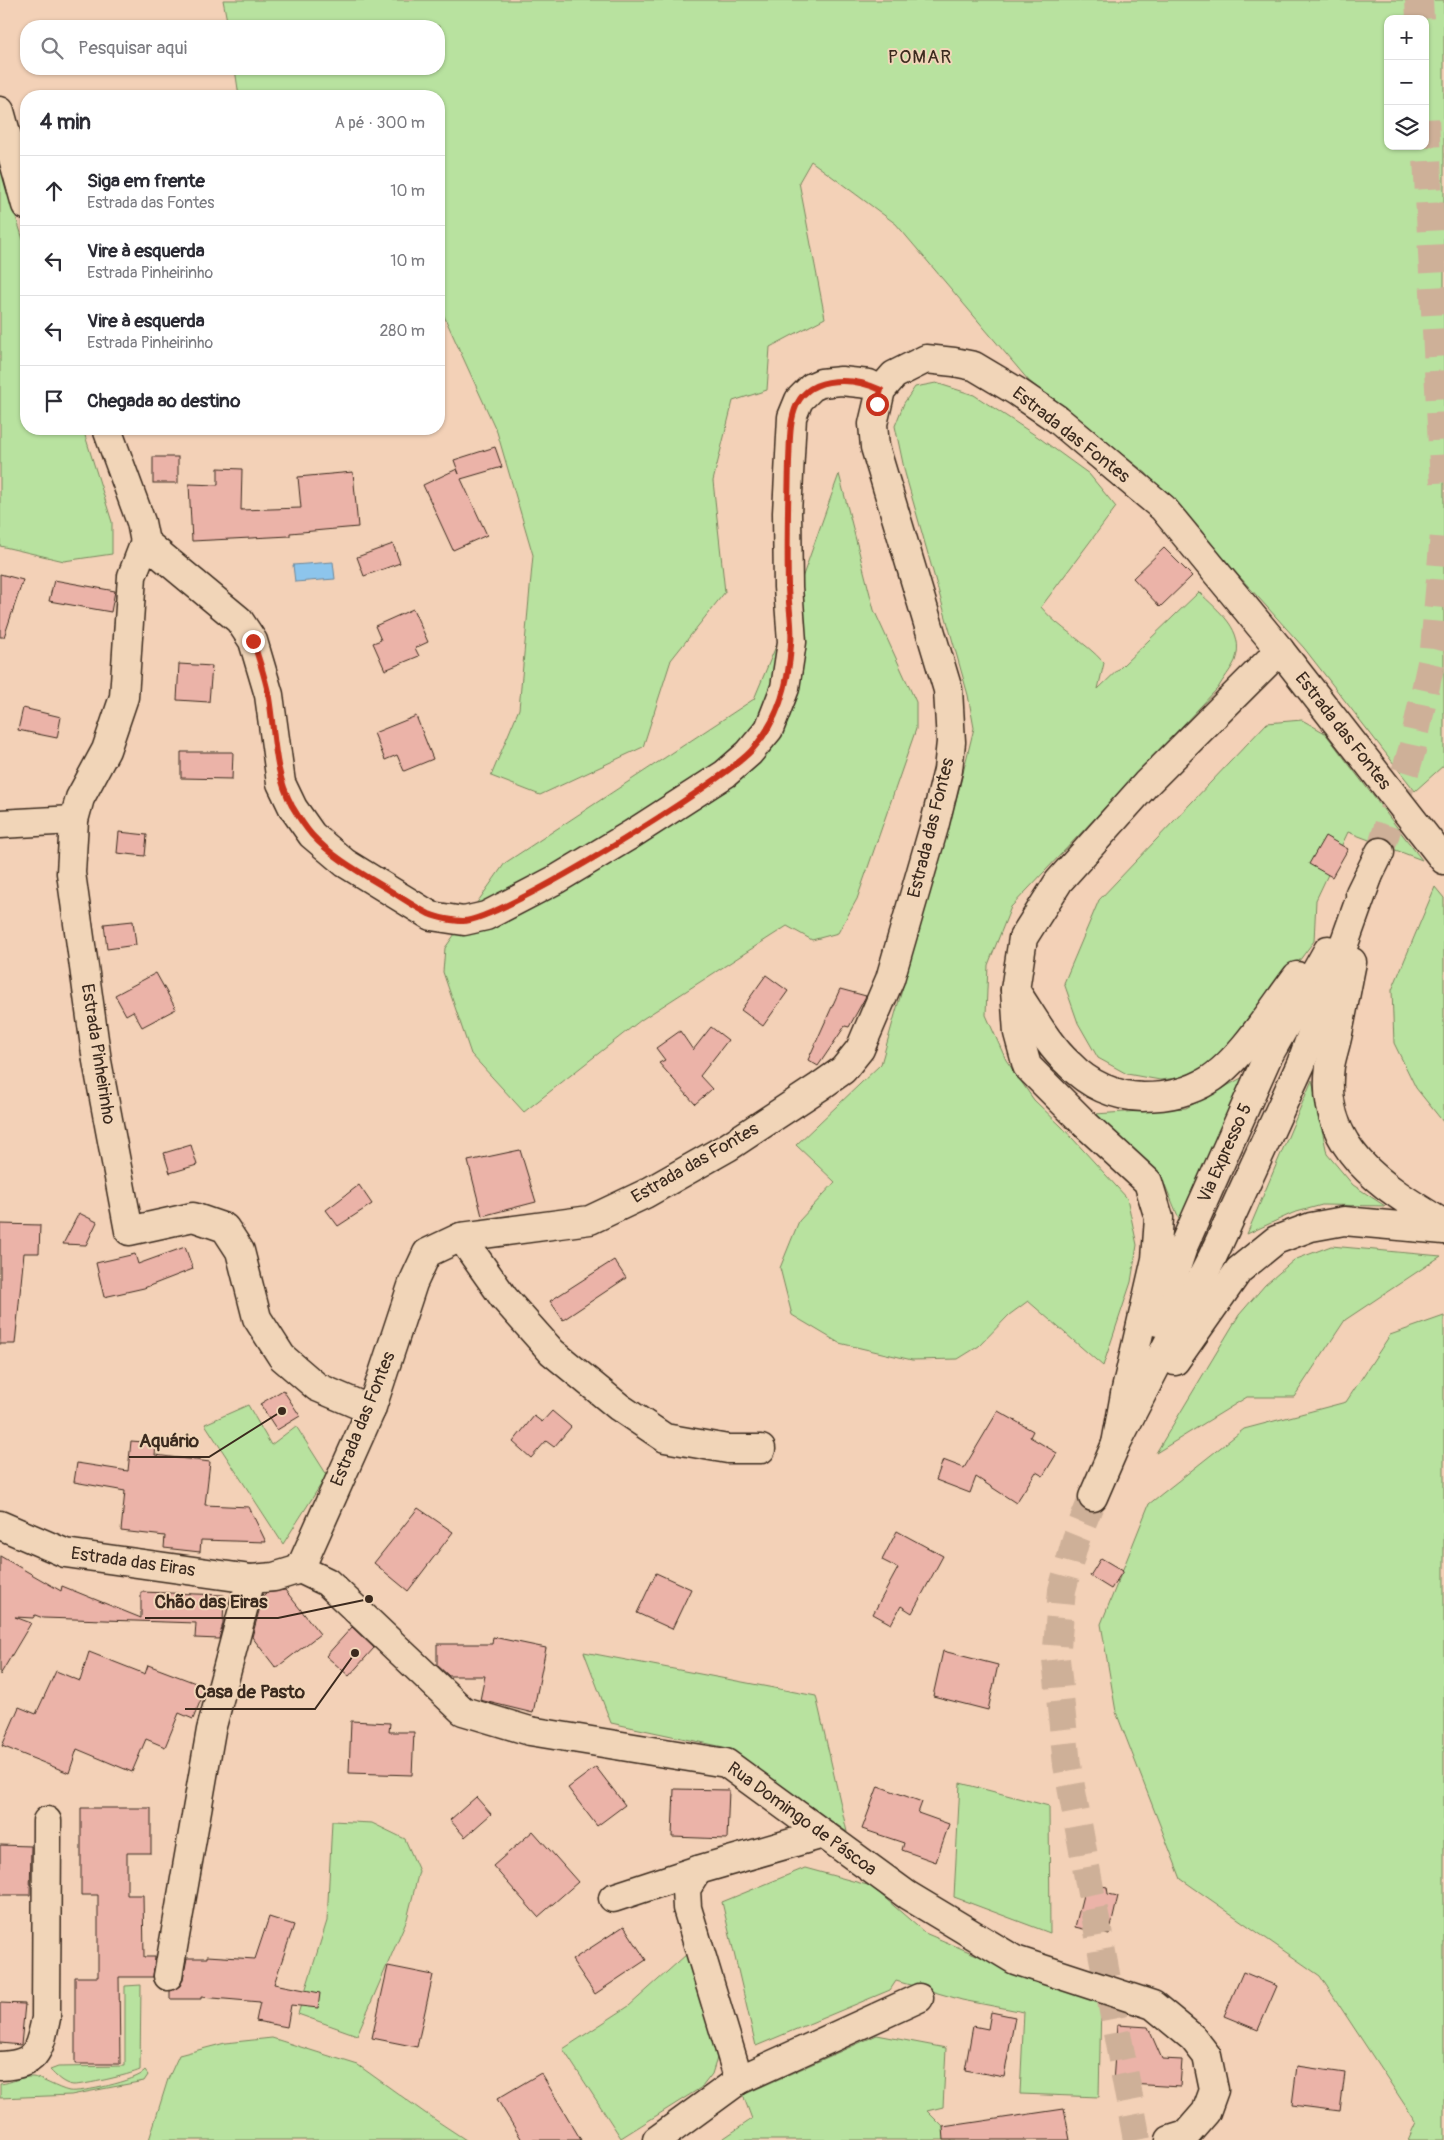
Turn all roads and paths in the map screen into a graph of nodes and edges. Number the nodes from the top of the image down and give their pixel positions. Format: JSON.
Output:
{"nodes":[{"id":1,"x":0,"y":111,"type":"edge"},
{"id":2,"x":20,"y":183,"type":"edge"},
{"id":3,"x":881,"y":390,"type":"junction"},
{"id":4,"x":109,"y":435,"type":"edge"},
{"id":5,"x":145,"y":542,"type":"junction"},
{"id":6,"x":1280,"y":650,"type":"junction"},
{"id":7,"x":74,"y":820,"type":"junction"},
{"id":8,"x":0,"y":824,"type":"edge"},
{"id":9,"x":1380,"y":852,"type":"tunnel mouth"},
{"id":10,"x":1444,"y":860,"type":"edge"},
{"id":11,"x":1368,"y":877,"type":"junction"},
{"id":12,"x":1015,"y":990,"type":"junction"},
{"id":13,"x":1444,"y":1224,"type":"edge"},
{"id":14,"x":1444,"y":1230,"type":"edge"},
{"id":15,"x":461,"y":1237,"type":"junction"},
{"id":16,"x":371,"y":1410,"type":"junction"},
{"id":17,"x":1116,"y":1444,"type":"junction"},
{"id":18,"x":761,"y":1449,"type":"dead end"},
{"id":19,"x":1093,"y":1497,"type":"tunnel mouth"},
{"id":20,"x":0,"y":1525,"type":"edge"},
{"id":21,"x":300,"y":1570,"type":"junction"},
{"id":22,"x":251,"y":1579,"type":"junction"},
{"id":23,"x":47,"y":1821,"type":"dead end"},
{"id":24,"x":823,"y":1834,"type":"junction"},
{"id":25,"x":698,"y":1870,"type":"junction"},
{"id":26,"x":613,"y":1898,"type":"dead end"},
{"id":27,"x":168,"y":1976,"type":"dead end"},
{"id":28,"x":919,"y":1998,"type":"dead end"},
{"id":29,"x":0,"y":2066,"type":"edge"},
{"id":30,"x":739,"y":2080,"type":"junction"},
{"id":31,"x":658,"y":2140,"type":"edge"},
{"id":32,"x":1170,"y":2140,"type":"edge"}],
"edges":[{"from":1,"to":2,"type":"street"},
{"from":3,"to":5,"type":"street"},
{"from":3,"to":6,"type":"street","name":"Estrada das Fontes"},
{"from":3,"to":15,"type":"street","name":"Estrada das Fontes"},
{"from":4,"to":5,"type":"street"},
{"from":5,"to":7,"type":"street","name":"Estrada Pinheirinho"},
{"from":6,"to":10,"type":"street","name":"Estrada das Fontes"},
{"from":6,"to":12,"type":"street"},
{"from":7,"to":8,"type":"street"},
{"from":7,"to":16,"type":"street","name":"Estrada Pinheirinho"},
{"from":9,"to":11,"type":"street","name":"Via Expresso 5"},
{"from":11,"to":12,"type":"street"},
{"from":11,"to":13,"type":"street"},
{"from":11,"to":17,"type":"street","name":"Via Expresso 5"},
{"from":12,"to":17,"type":"street"},
{"from":14,"to":17,"type":"street"},
{"from":15,"to":16,"type":"street","name":"Estrada das Fontes"},
{"from":15,"to":18,"type":"street"},
{"from":16,"to":21,"type":"street","name":"Estrada das Fontes"},
{"from":17,"to":19,"type":"street","name":"Via Expresso 5"},
{"from":20,"to":22,"type":"street","name":"Estrada das Eiras"},
{"from":21,"to":22,"type":"street","name":"Estrada das Eiras"},
{"from":21,"to":24,"type":"street","name":"Rua Domingo de Páscoa"},
{"from":22,"to":27,"type":"street"},
{"from":23,"to":29,"type":"street"},
{"from":24,"to":25,"type":"street"},
{"from":24,"to":32,"type":"street","name":"Rua Domingo de Páscoa"},
{"from":25,"to":26,"type":"street"},
{"from":25,"to":30,"type":"street"},
{"from":28,"to":30,"type":"street"},
{"from":30,"to":31,"type":"street"}]}
